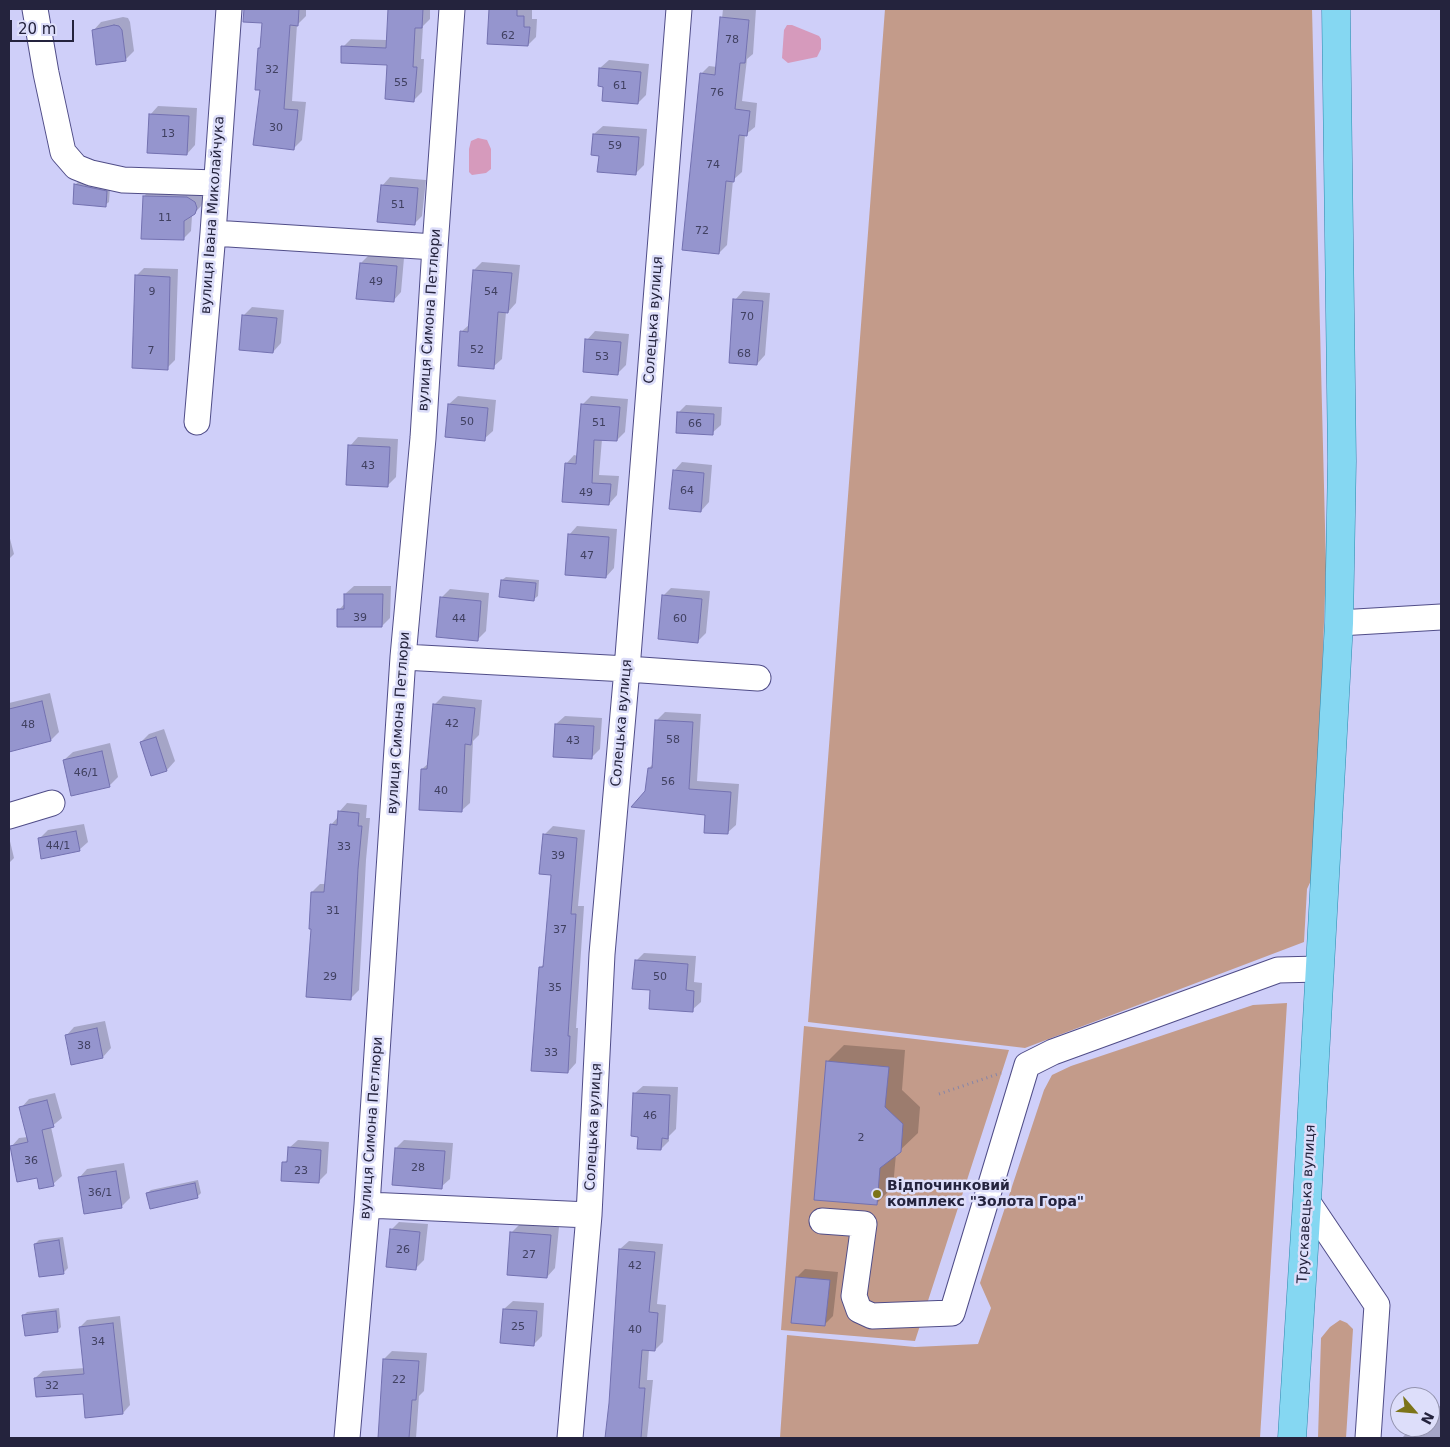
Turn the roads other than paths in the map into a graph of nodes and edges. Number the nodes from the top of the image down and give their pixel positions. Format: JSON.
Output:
{"nodes":[{"id":1,"x":35,"y":9,"type":"edge"},
{"id":2,"x":228,"y":9,"type":"edge"},
{"id":3,"x":452,"y":9,"type":"edge"},
{"id":4,"x":679,"y":9,"type":"edge"},
{"id":5,"x":1336,"y":9,"type":"edge"},
{"id":6,"x":216,"y":184,"type":"junction"},
{"id":7,"x":213,"y":234,"type":"junction"},
{"id":8,"x":434,"y":247,"type":"junction"},
{"id":9,"x":197,"y":422,"type":"dead end"},
{"id":10,"x":1441,"y":617,"type":"edge"},
{"id":11,"x":1339,"y":623,"type":"junction"},
{"id":12,"x":403,"y":657,"type":"junction"},
{"id":13,"x":627,"y":668,"type":"junction"},
{"id":14,"x":758,"y":678,"type":"dead end"},
{"id":15,"x":52,"y":803,"type":"dead end"},
{"id":16,"x":9,"y":816,"type":"edge"},
{"id":17,"x":1319,"y":969,"type":"junction"},
{"id":18,"x":1307,"y":1201,"type":"junction"},
{"id":19,"x":367,"y":1205,"type":"junction"},
{"id":20,"x":589,"y":1215,"type":"junction"},
{"id":21,"x":822,"y":1221,"type":"dead end"},
{"id":22,"x":347,"y":1438,"type":"edge"},
{"id":23,"x":570,"y":1438,"type":"edge"},
{"id":24,"x":1292,"y":1438,"type":"edge"},
{"id":25,"x":1368,"y":1438,"type":"edge"}],
"edges":[{"from":1,"to":6,"type":"street"},
{"from":2,"to":6,"type":"street","name":"вулиця Івана Миколайчука"},
{"from":3,"to":8,"type":"street","name":"вулиця Симона Петлюри"},
{"from":4,"to":13,"type":"street","name":"Солецька вулиця"},
{"from":5,"to":11,"type":"main road","name":"Трускавецька вулиця"},
{"from":6,"to":7,"type":"street","name":"вулиця Івана Миколайчука"},
{"from":7,"to":8,"type":"street"},
{"from":7,"to":9,"type":"street","name":"вулиця Івана Миколайчука"},
{"from":8,"to":12,"type":"street","name":"вулиця Симона Петлюри"},
{"from":10,"to":11,"type":"street"},
{"from":11,"to":17,"type":"main road","name":"Трускавецька вулиця"},
{"from":12,"to":13,"type":"street"},
{"from":12,"to":19,"type":"street","name":"вулиця Симона Петлюри"},
{"from":13,"to":14,"type":"street"},
{"from":13,"to":20,"type":"street","name":"Солецька вулиця"},
{"from":15,"to":16,"type":"street"},
{"from":17,"to":18,"type":"main road","name":"Трускавецька вулиця"},
{"from":17,"to":21,"type":"street"},
{"from":18,"to":24,"type":"main road","name":"Трускавецька вулиця"},
{"from":18,"to":25,"type":"street"},
{"from":19,"to":20,"type":"street"},
{"from":19,"to":22,"type":"street","name":"вулиця Симона Петлюри"},
{"from":20,"to":23,"type":"street","name":"Солецька вулиця"}]}
